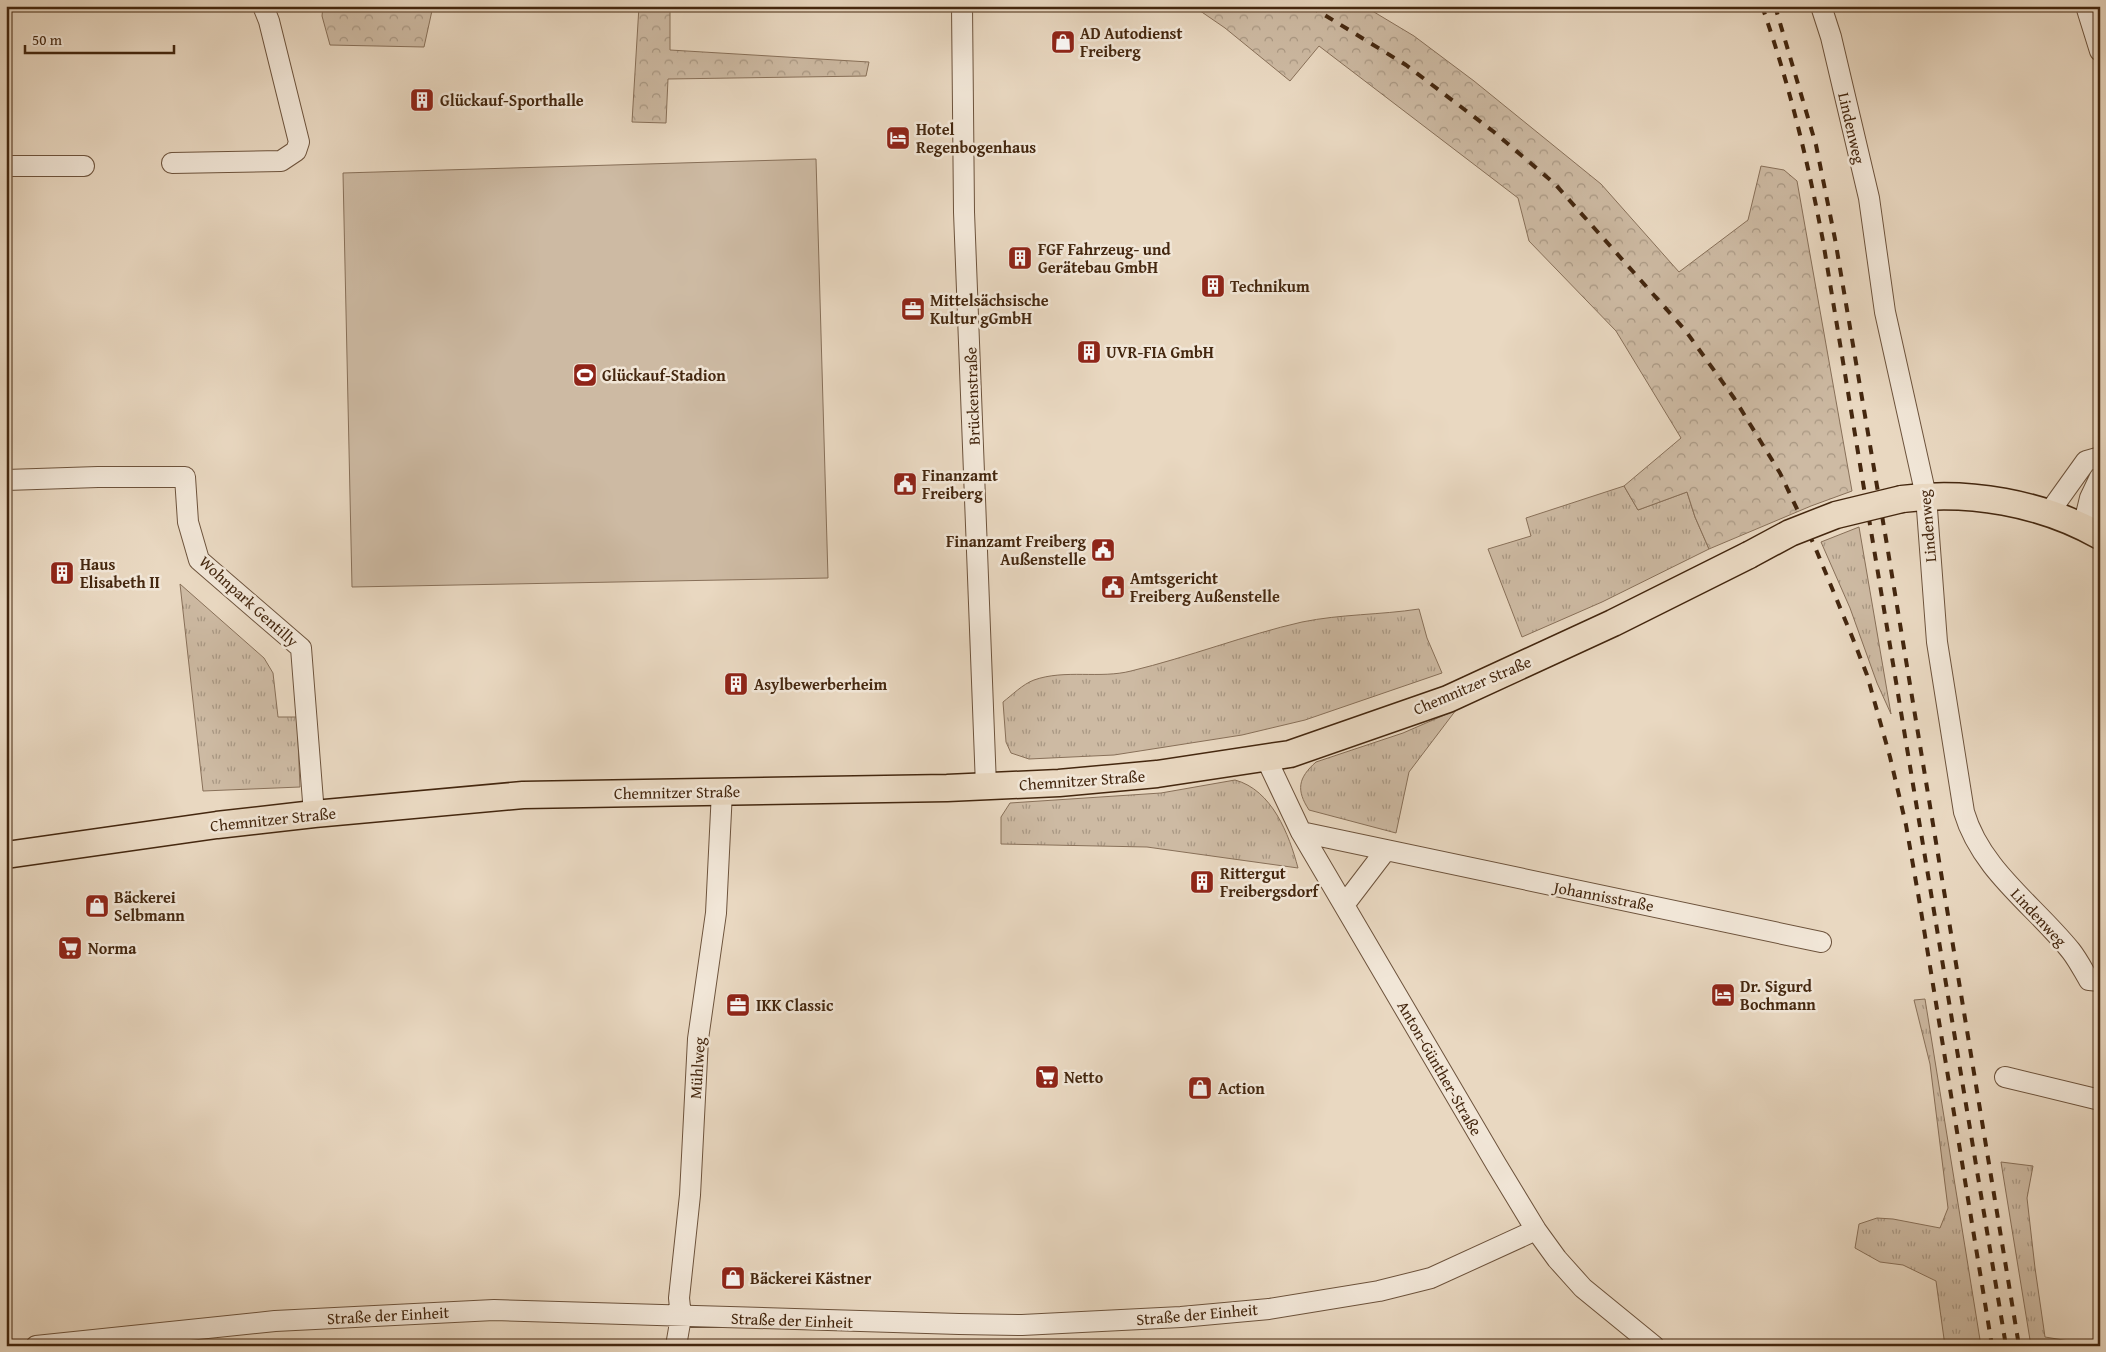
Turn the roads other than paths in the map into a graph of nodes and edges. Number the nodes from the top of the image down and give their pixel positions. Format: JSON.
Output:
{"nodes":[{"id":1,"x":263,"y":6,"type":"edge"},
{"id":2,"x":962,"y":6,"type":"edge"},
{"id":3,"x":1821,"y":6,"type":"edge"},
{"id":4,"x":2086,"y":6,"type":"edge"},
{"id":5,"x":2100,"y":51,"type":"edge"},
{"id":6,"x":172,"y":163,"type":"dead end"},
{"id":7,"x":6,"y":166,"type":"edge"},
{"id":8,"x":84,"y":166,"type":"dead end"},
{"id":9,"x":2100,"y":457,"type":"edge"},
{"id":10,"x":2100,"y":477,"type":"edge"},
{"id":11,"x":6,"y":480,"type":"edge"},
{"id":12,"x":1914,"y":498,"type":"junction"},
{"id":13,"x":2048,"y":514,"type":"junction"},
{"id":14,"x":2091,"y":531,"type":"edge"},
{"id":15,"x":1266,"y":758,"type":"junction"},
{"id":16,"x":986,"y":786,"type":"junction"},
{"id":17,"x":722,"y":791,"type":"junction"},
{"id":18,"x":314,"y":814,"type":"junction"},
{"id":19,"x":1301,"y":832,"type":"junction"},
{"id":20,"x":1386,"y":850,"type":"junction"},
{"id":21,"x":6,"y":855,"type":"edge"},
{"id":22,"x":1344,"y":904,"type":"junction"},
{"id":23,"x":1821,"y":942,"type":"dead end"},
{"id":24,"x":2094,"y":980,"type":"edge"},
{"id":25,"x":2005,"y":1077,"type":"dead end"},
{"id":26,"x":2098,"y":1093,"type":"edge"},
{"id":27,"x":1536,"y":1230,"type":"junction"},
{"id":28,"x":681,"y":1317,"type":"junction"},
{"id":29,"x":36,"y":1346,"type":"edge"},
{"id":30,"x":676,"y":1346,"type":"edge"},
{"id":31,"x":1654,"y":1346,"type":"edge"}],
"edges":[{"from":1,"to":6,"type":"street"},
{"from":2,"to":16,"type":"street","name":"Brückenstraße"},
{"from":3,"to":12,"type":"street","name":"Lindenweg"},
{"from":4,"to":5,"type":"street"},
{"from":7,"to":8,"type":"street"},
{"from":9,"to":13,"type":"street"},
{"from":10,"to":14,"type":"street"},
{"from":11,"to":18,"type":"street","name":"Wohnpark Gentilly"},
{"from":12,"to":13,"type":"main road","name":"Chemnitzer Straße"},
{"from":12,"to":15,"type":"main road","name":"Chemnitzer Straße","bridge":true},
{"from":12,"to":24,"type":"street","name":"Lindenweg"},
{"from":13,"to":14,"type":"main road","name":"Chemnitzer Straße"},
{"from":15,"to":16,"type":"main road","name":"Chemnitzer Straße"},
{"from":15,"to":19,"type":"street","name":"Anton-Günther-Straße"},
{"from":16,"to":17,"type":"main road","name":"Chemnitzer Straße"},
{"from":17,"to":18,"type":"main road","name":"Chemnitzer Straße"},
{"from":17,"to":28,"type":"street","name":"Mühlweg"},
{"from":18,"to":21,"type":"main road","name":"Chemnitzer Straße"},
{"from":19,"to":20,"type":"street","name":"Johannisstraße"},
{"from":19,"to":22,"type":"street","name":"Anton-Günther-Straße"},
{"from":20,"to":22,"type":"street"},
{"from":20,"to":23,"type":"street","name":"Johannisstraße"},
{"from":22,"to":27,"type":"street","name":"Anton-Günther-Straße"},
{"from":25,"to":26,"type":"street"},
{"from":27,"to":28,"type":"street","name":"Straße der Einheit"},
{"from":27,"to":31,"type":"street","name":"Anton-Günther-Straße"},
{"from":28,"to":29,"type":"street","name":"Straße der Einheit"},
{"from":28,"to":30,"type":"street","name":"Mühlweg"}]}
